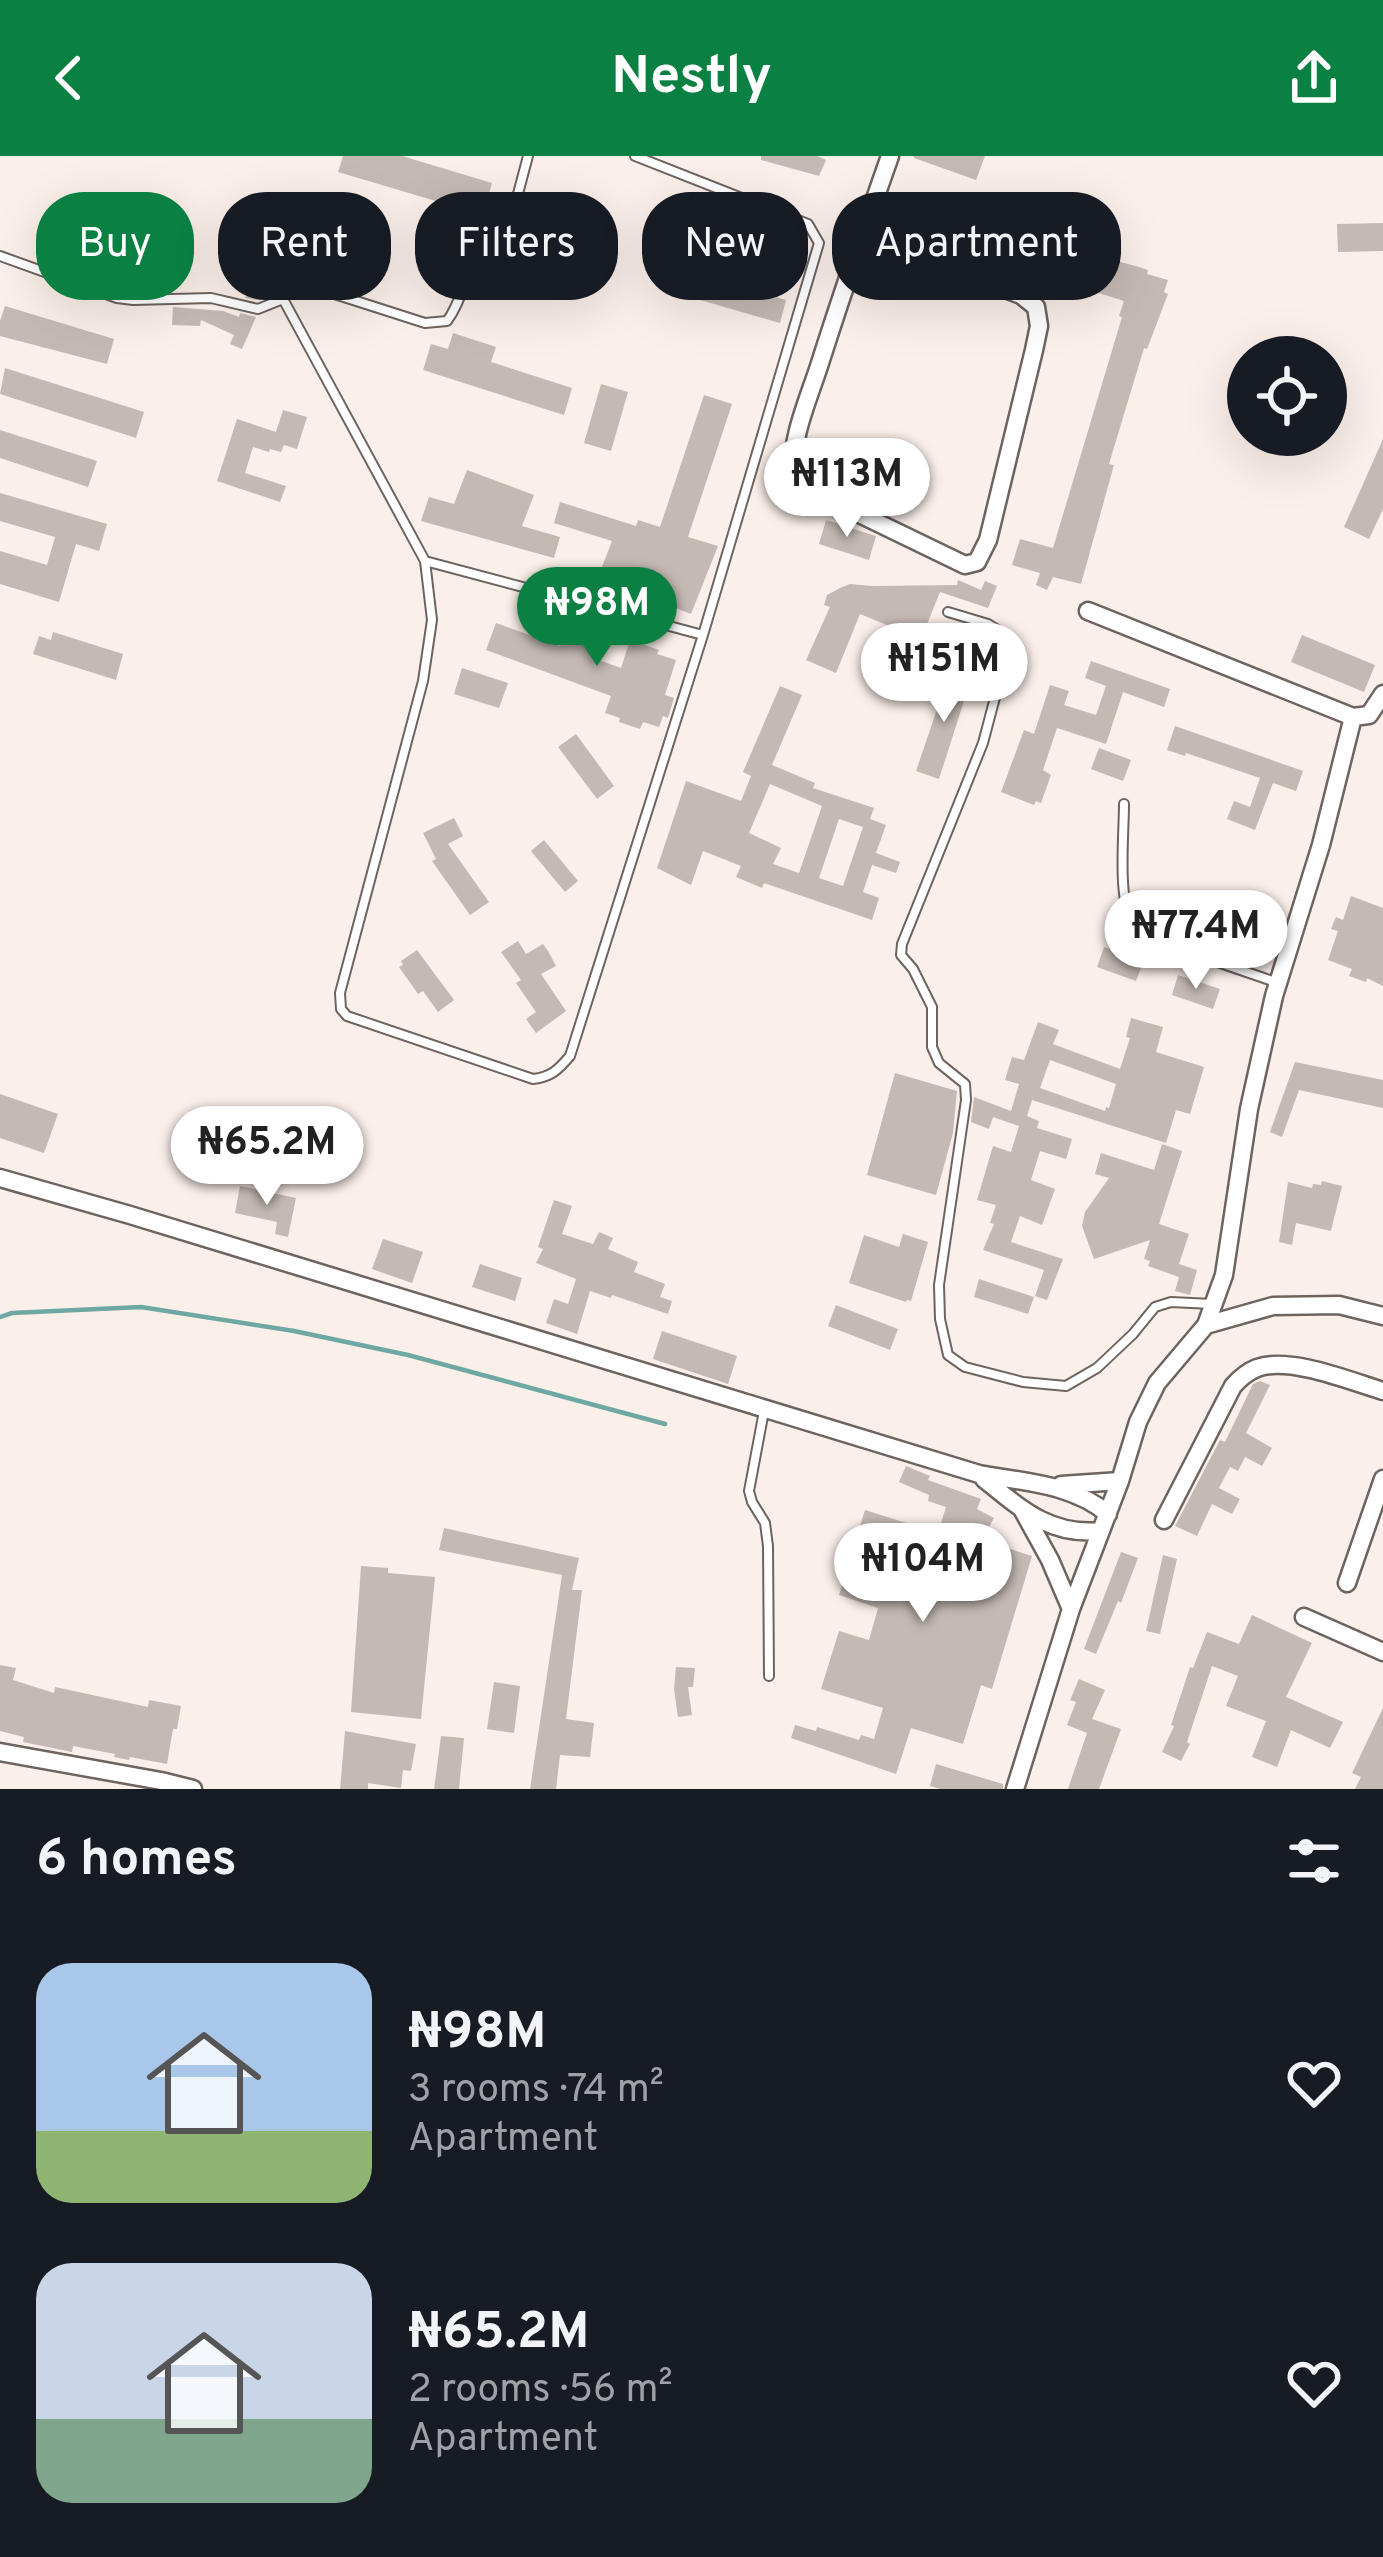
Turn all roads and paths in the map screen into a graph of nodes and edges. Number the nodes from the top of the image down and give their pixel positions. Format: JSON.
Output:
{"nodes":[{"id":1,"x":528,"y":156,"type":"edge"},
{"id":2,"x":635,"y":156,"type":"edge"},
{"id":3,"x":890,"y":156,"type":"edge"},
{"id":4,"x":518,"y":192,"type":"edge"},
{"id":5,"x":877,"y":192,"type":"edge"},
{"id":6,"x":858,"y":246,"type":"joint"},
{"id":7,"x":0,"y":256,"type":"edge"},
{"id":8,"x":218,"y":299,"type":"edge"},
{"id":9,"x":220,"y":300,"type":"edge"},
{"id":10,"x":278,"y":300,"type":"edge"},
{"id":11,"x":284,"y":300,"type":"edge"},
{"id":12,"x":353,"y":300,"type":"edge"},
{"id":13,"x":460,"y":300,"type":"edge"},
{"id":14,"x":424,"y":561,"type":"junction"},
{"id":15,"x":1088,"y":611,"type":"dead end"},
{"id":16,"x":949,"y":612,"type":"dead end"},
{"id":17,"x":703,"y":635,"type":"junction"},
{"id":18,"x":1383,"y":694,"type":"edge"},
{"id":19,"x":1353,"y":717,"type":"junction"},
{"id":20,"x":1124,"y":804,"type":"dead end"},
{"id":21,"x":1278,"y":983,"type":"junction"},
{"id":22,"x":0,"y":1178,"type":"edge"},
{"id":23,"x":1214,"y":1304,"type":"junction"},
{"id":24,"x":1383,"y":1316,"type":"edge"},
{"id":25,"x":1206,"y":1325,"type":"junction"},
{"id":26,"x":1383,"y":1390,"type":"edge"},
{"id":27,"x":764,"y":1409,"type":"junction"},
{"id":28,"x":979,"y":1474,"type":"junction"},
{"id":29,"x":1383,"y":1479,"type":"edge"},
{"id":30,"x":1120,"y":1481,"type":"junction"},
{"id":31,"x":1043,"y":1486,"type":"junction"},
{"id":32,"x":1023,"y":1510,"type":"junction"},
{"id":33,"x":1164,"y":1520,"type":"dead end"},
{"id":34,"x":1104,"y":1522,"type":"junction"},
{"id":35,"x":1347,"y":1582,"type":"dead end"},
{"id":36,"x":1071,"y":1609,"type":"junction"},
{"id":37,"x":1304,"y":1617,"type":"dead end"},
{"id":38,"x":1383,"y":1652,"type":"edge"},
{"id":39,"x":769,"y":1676,"type":"dead end"},
{"id":40,"x":0,"y":1752,"type":"edge"},
{"id":41,"x":193,"y":1789,"type":"edge"},
{"id":42,"x":1015,"y":1789,"type":"edge"}],
"edges":[{"from":1,"to":4,"type":"lane"},
{"from":2,"to":17,"type":"lane"},
{"from":3,"to":5,"type":"street"},
{"from":6,"to":6,"type":"street"},
{"from":7,"to":8,"type":"lane"},
{"from":9,"to":10,"type":"lane"},
{"from":11,"to":14,"type":"lane"},
{"from":12,"to":13,"type":"lane"},
{"from":14,"to":17,"type":"lane"},
{"from":14,"to":17,"type":"lane"},
{"from":15,"to":19,"type":"street"},
{"from":16,"to":23,"type":"lane"},
{"from":18,"to":19,"type":"street"},
{"from":19,"to":21,"type":"street"},
{"from":20,"to":21,"type":"lane"},
{"from":21,"to":23,"type":"street"},
{"from":22,"to":27,"type":"street"},
{"from":23,"to":25,"type":"street"},
{"from":24,"to":25,"type":"street"},
{"from":25,"to":30,"type":"street"},
{"from":26,"to":33,"type":"street"},
{"from":27,"to":28,"type":"street"},
{"from":27,"to":39,"type":"lane"},
{"from":28,"to":31,"type":"street"},
{"from":28,"to":32,"type":"street"},
{"from":29,"to":35,"type":"street"},
{"from":30,"to":31,"type":"street"},
{"from":30,"to":34,"type":"street"},
{"from":31,"to":34,"type":"street"},
{"from":32,"to":34,"type":"street"},
{"from":32,"to":36,"type":"street"},
{"from":34,"to":36,"type":"street"},
{"from":36,"to":42,"type":"street"},
{"from":37,"to":38,"type":"street"},
{"from":40,"to":41,"type":"street"}]}
